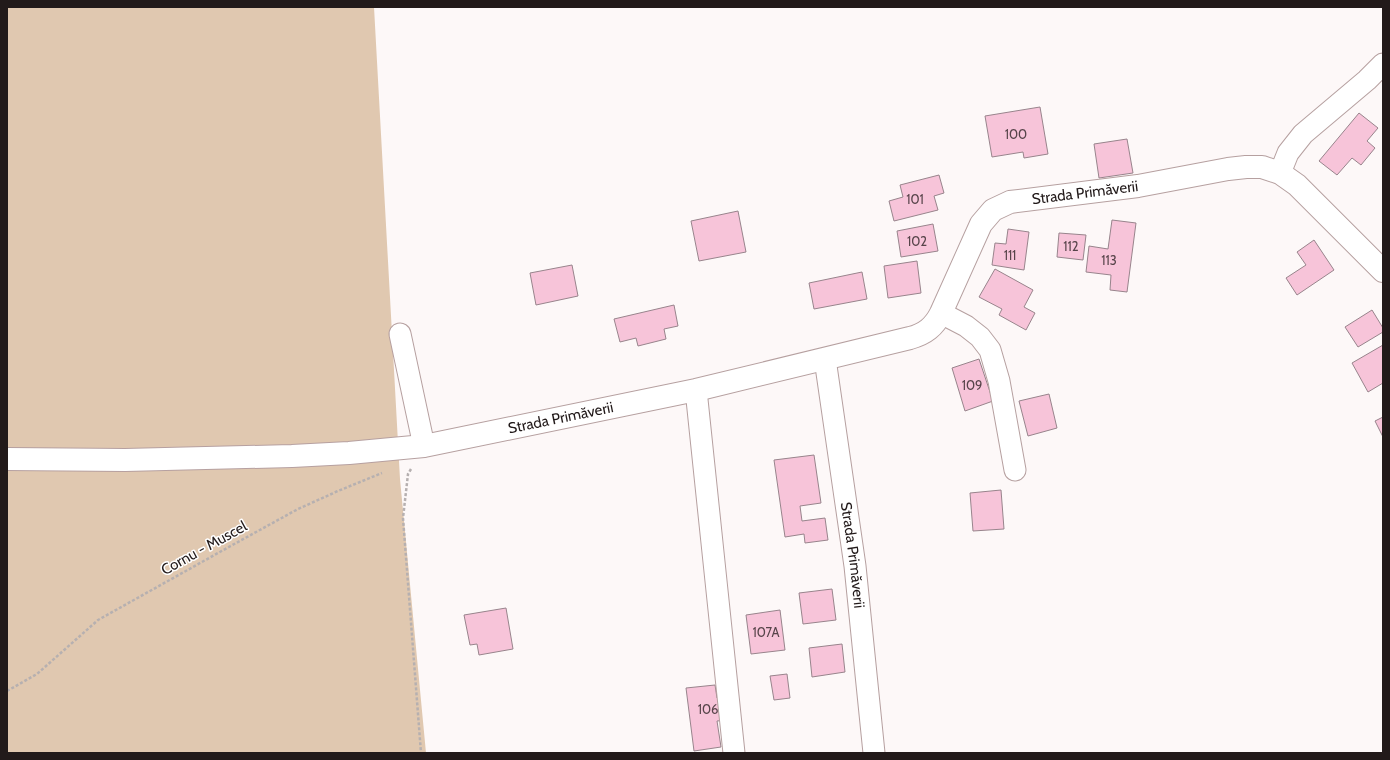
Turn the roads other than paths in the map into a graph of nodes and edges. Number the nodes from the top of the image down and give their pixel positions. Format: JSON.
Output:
{"nodes":[{"id":1,"x":1383,"y":64,"type":"edge"},
{"id":2,"x":1280,"y":173,"type":"junction"},
{"id":3,"x":1383,"y":270,"type":"edge"},
{"id":4,"x":941,"y":313,"type":"junction"},
{"id":5,"x":400,"y":334,"type":"dead end"},
{"id":6,"x":825,"y":359,"type":"junction"},
{"id":7,"x":696,"y":390,"type":"junction"},
{"id":8,"x":424,"y":446,"type":"junction"},
{"id":9,"x":7,"y":459,"type":"edge"},
{"id":10,"x":1015,"y":470,"type":"dead end"},
{"id":11,"x":734,"y":753,"type":"edge"},
{"id":12,"x":874,"y":753,"type":"edge"}],
"edges":[{"from":1,"to":2,"type":"street"},
{"from":2,"to":3,"type":"street","name":"Strada Primăverii"},
{"from":2,"to":4,"type":"street","name":"Strada Primăverii"},
{"from":4,"to":6,"type":"street","name":"Strada Primăverii"},
{"from":4,"to":10,"type":"street"},
{"from":5,"to":8,"type":"street"},
{"from":6,"to":7,"type":"street","name":"Strada Primăverii"},
{"from":6,"to":12,"type":"street","name":"Strada Primăverii"},
{"from":7,"to":8,"type":"street","name":"Strada Primăverii"},
{"from":7,"to":11,"type":"street"},
{"from":8,"to":9,"type":"street","name":"Strada Primăverii"}]}
